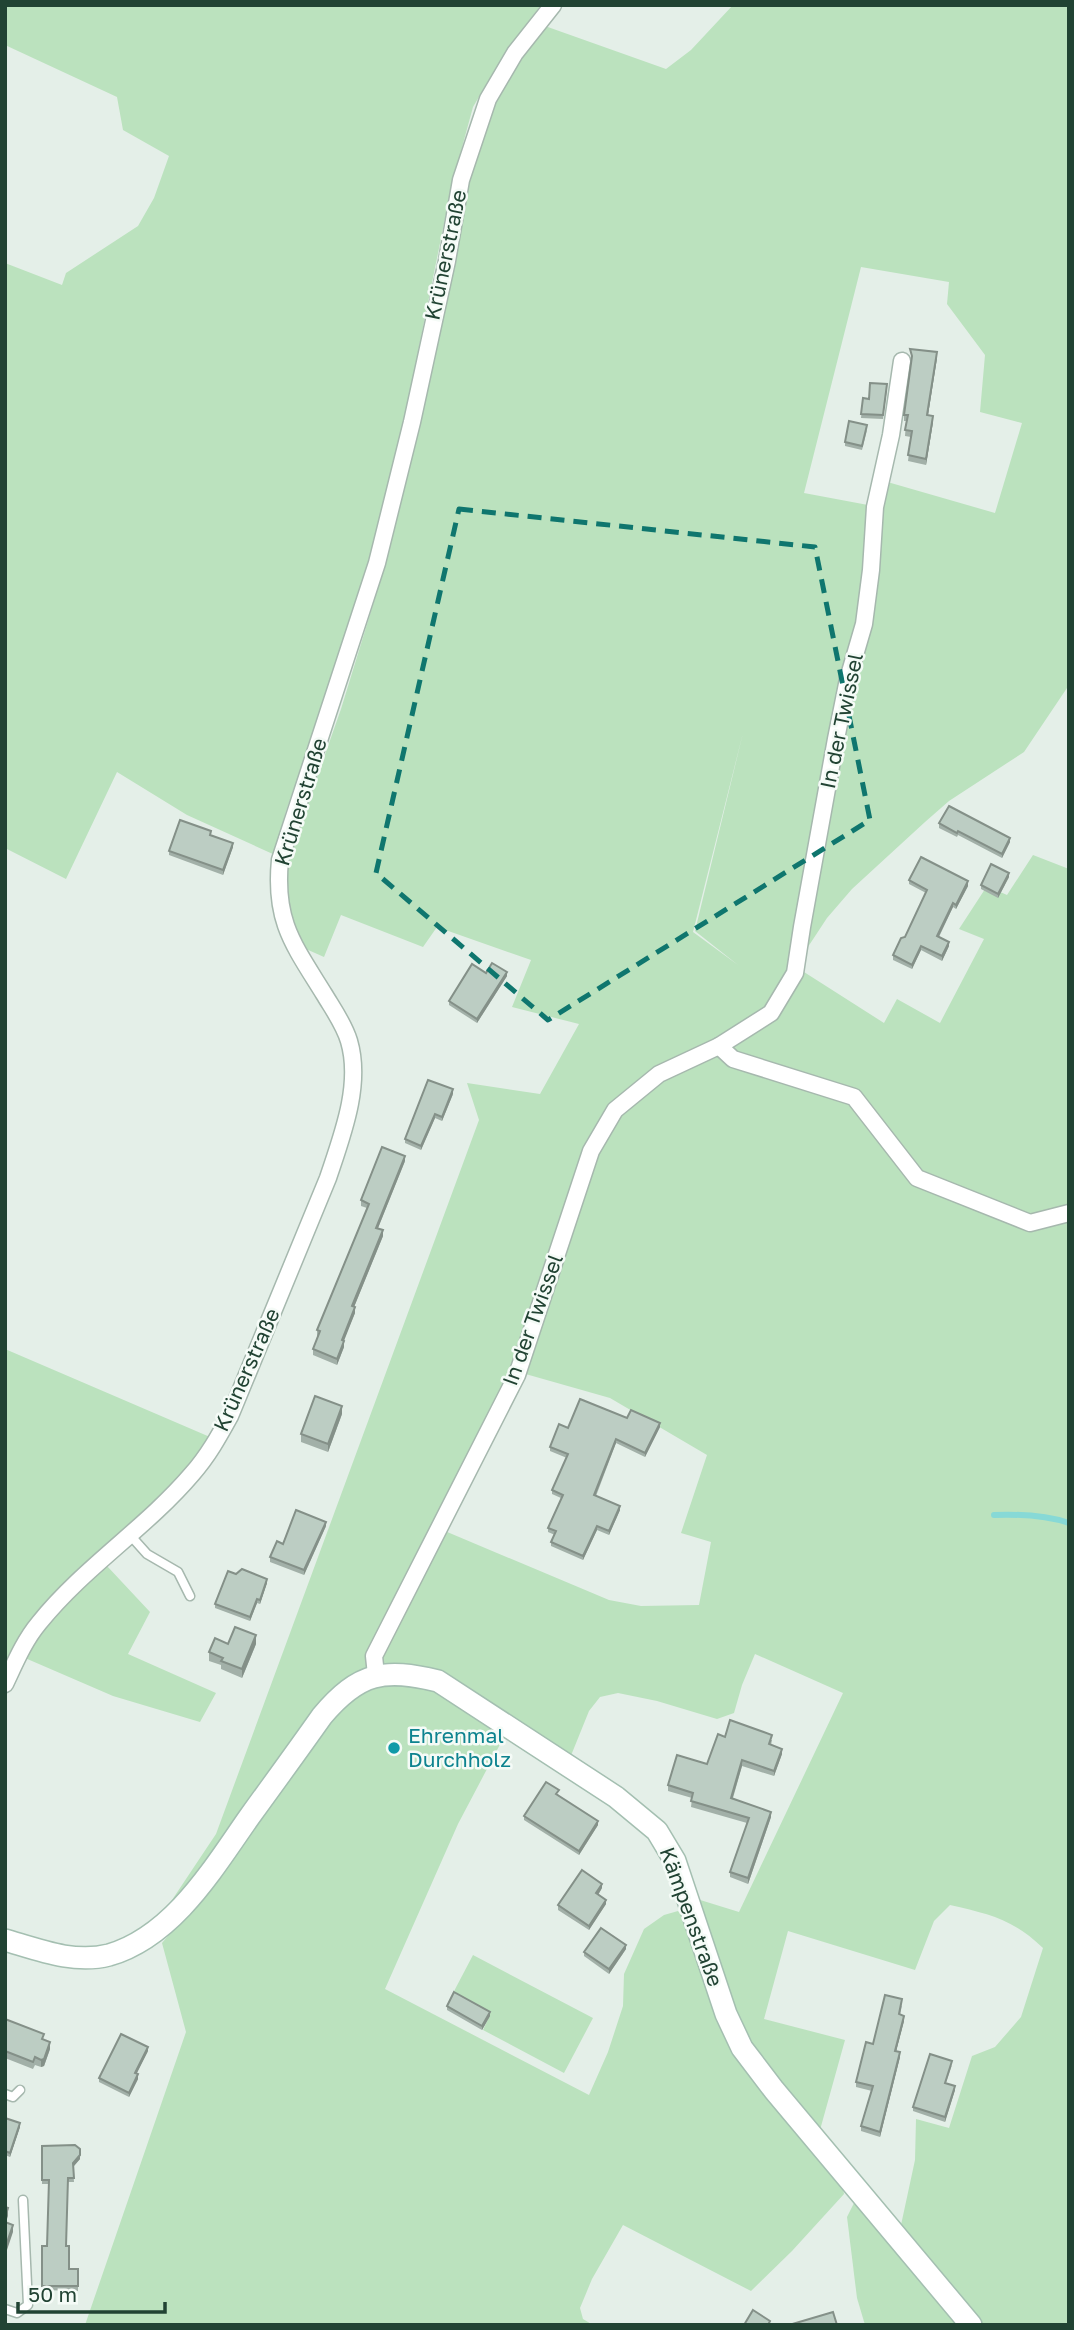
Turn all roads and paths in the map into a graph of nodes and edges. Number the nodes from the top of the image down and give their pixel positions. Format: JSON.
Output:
{"nodes":[{"id":1,"x":552,"y":5,"type":"edge"},
{"id":2,"x":902,"y":360,"type":"dead end"},
{"id":3,"x":719,"y":1046,"type":"junction"},
{"id":4,"x":1069,"y":1213,"type":"edge"},
{"id":5,"x":130,"y":1535,"type":"junction"},
{"id":6,"x":190,"y":1596,"type":"dead end"},
{"id":7,"x":376,"y":1675,"type":"junction"},
{"id":8,"x":5,"y":1684,"type":"edge"},
{"id":9,"x":5,"y":1940,"type":"edge"},
{"id":10,"x":20,"y":2090,"type":"dead end"},
{"id":11,"x":5,"y":2094,"type":"edge"},
{"id":12,"x":23,"y":2200,"type":"dead end"},
{"id":13,"x":5,"y":2309,"type":"edge"},
{"id":14,"x":971,"y":2325,"type":"edge"}],
"edges":[{"from":1,"to":5,"type":"street","name":"Krünerstraße"},
{"from":2,"to":3,"type":"street","name":"In der Twissel"},
{"from":3,"to":4,"type":"street"},
{"from":3,"to":7,"type":"street","name":"In der Twissel"},
{"from":5,"to":6,"type":"lane"},
{"from":5,"to":8,"type":"street","name":"Krünerstraße"},
{"from":7,"to":9,"type":"street","name":"Kämpenstraße"},
{"from":7,"to":14,"type":"street","name":"Kämpenstraße"},
{"from":10,"to":11,"type":"lane"},
{"from":12,"to":13,"type":"lane"}]}
